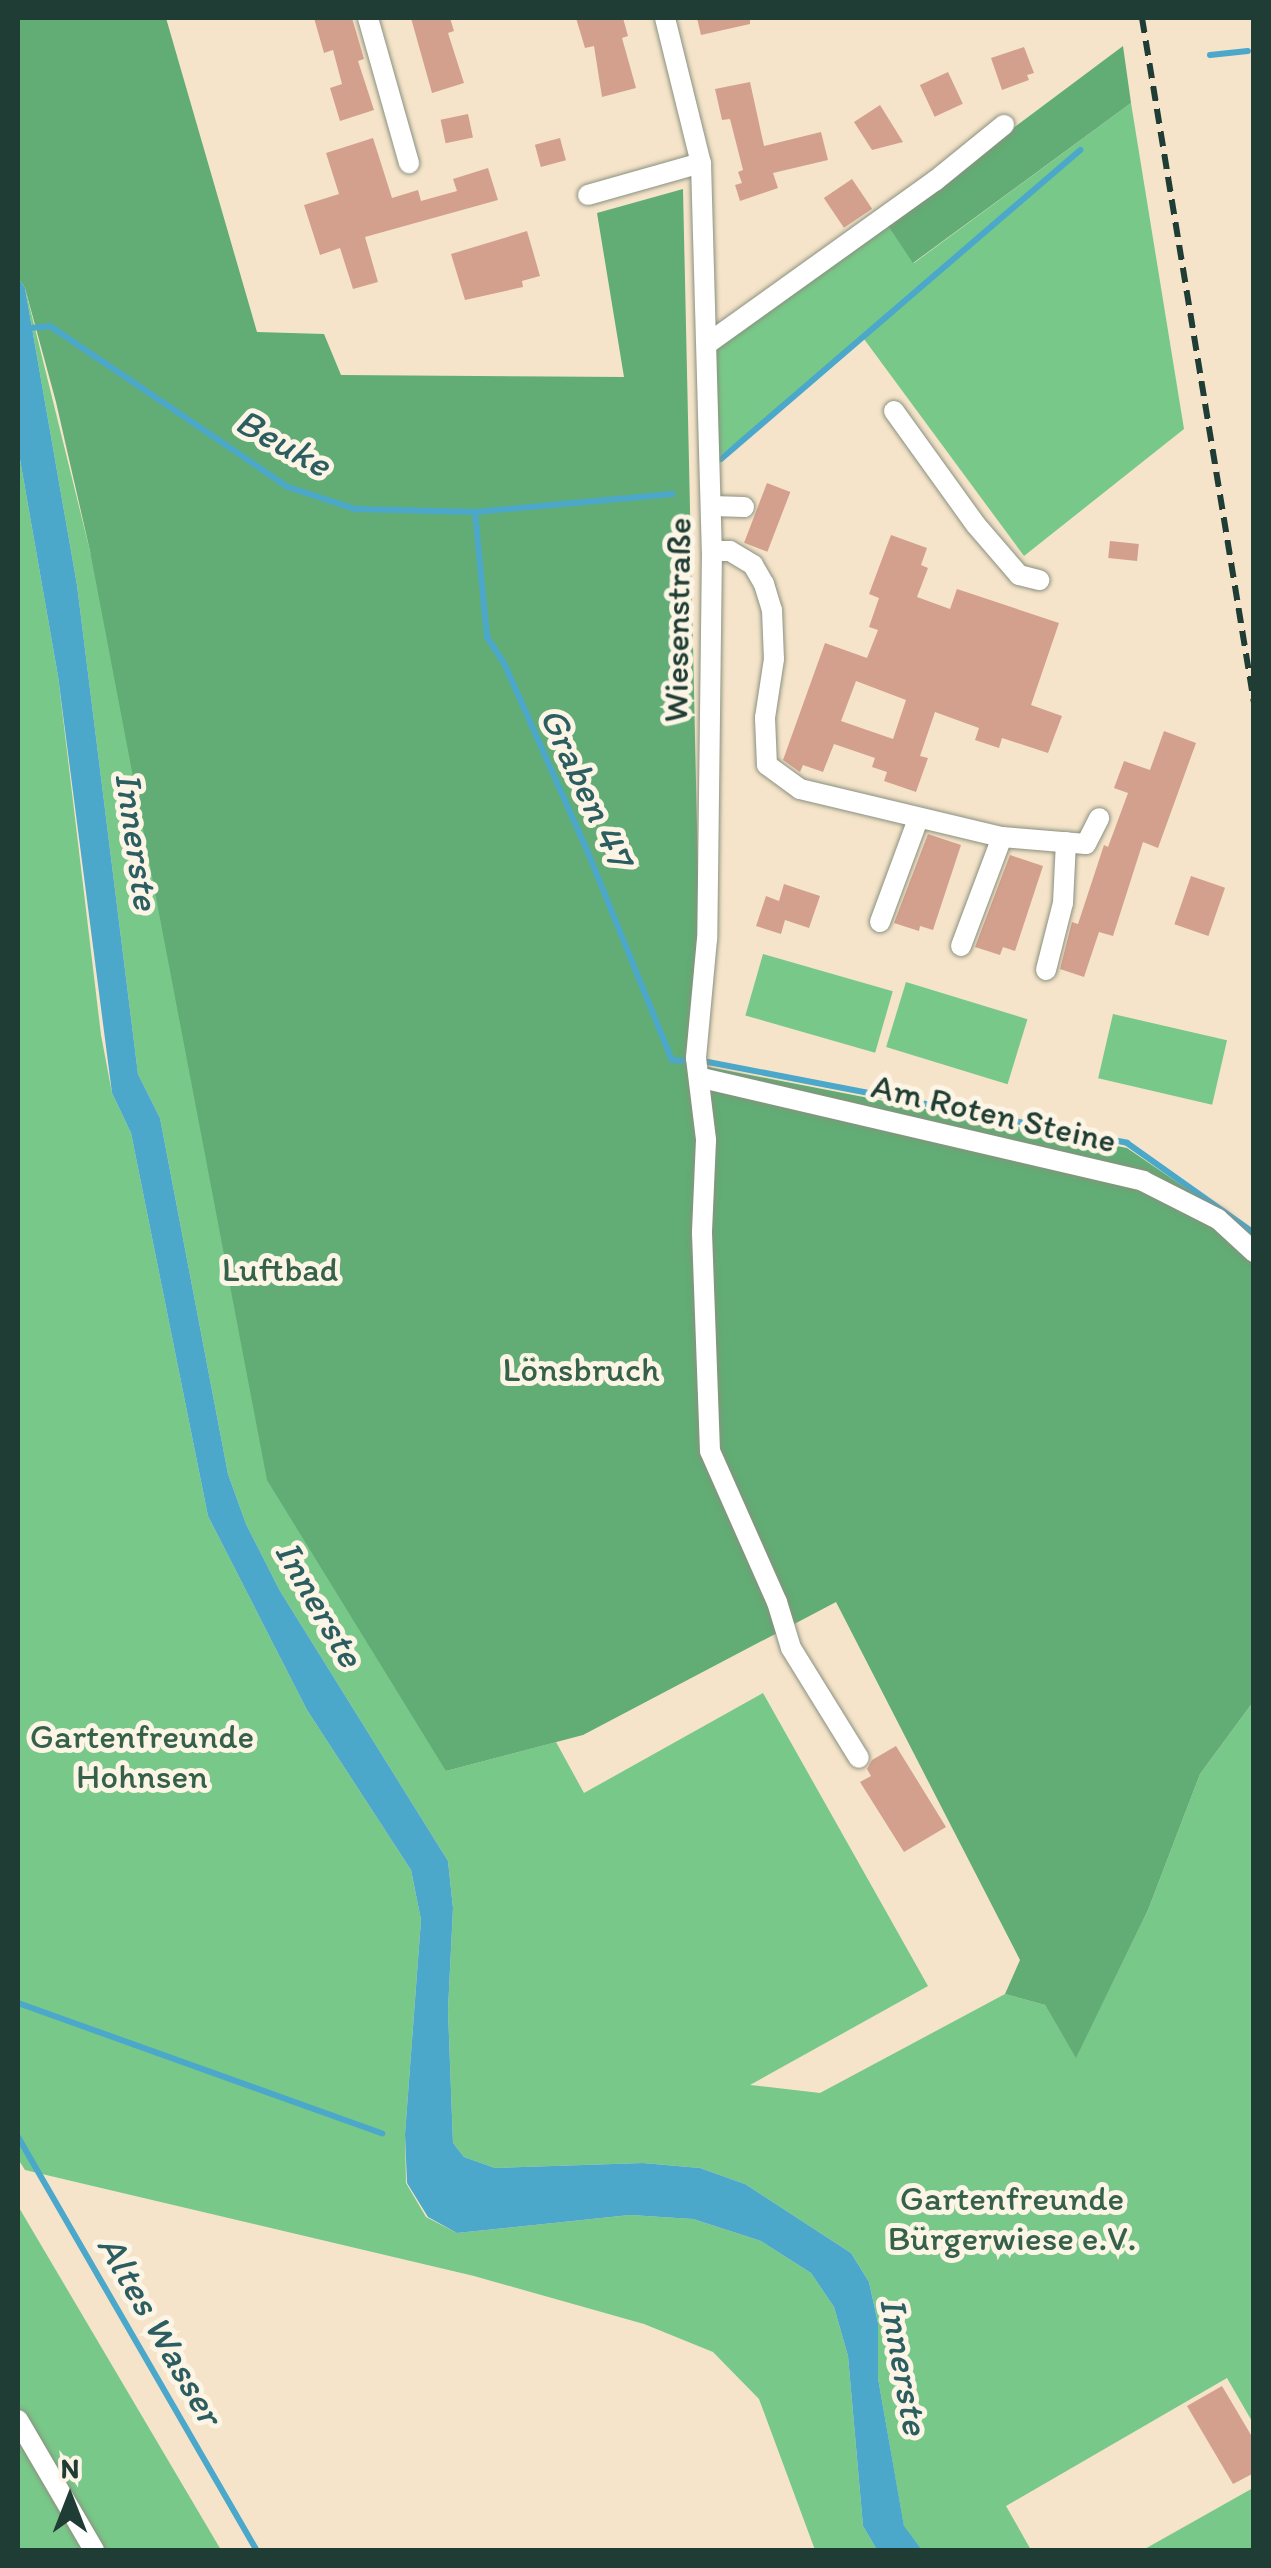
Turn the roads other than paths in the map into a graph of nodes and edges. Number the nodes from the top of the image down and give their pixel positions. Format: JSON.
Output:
{"nodes":[{"id":1,"x":368,"y":18,"type":"edge"},
{"id":2,"x":665,"y":18,"type":"edge"},
{"id":3,"x":1004,"y":125,"type":"dead end"},
{"id":4,"x":409,"y":163,"type":"dead end"},
{"id":5,"x":701,"y":163,"type":"junction"},
{"id":6,"x":588,"y":196,"type":"dead end"},
{"id":7,"x":706,"y":344,"type":"junction"},
{"id":8,"x":894,"y":411,"type":"dead end"},
{"id":9,"x":712,"y":506,"type":"junction"},
{"id":10,"x":744,"y":507,"type":"dead end"},
{"id":11,"x":712,"y":551,"type":"junction"},
{"id":12,"x":1039,"y":580,"type":"dead end"},
{"id":13,"x":1099,"y":818,"type":"dead end"},
{"id":14,"x":918,"y":819,"type":"junction"},
{"id":15,"x":1002,"y":837,"type":"junction"},
{"id":16,"x":1066,"y":842,"type":"junction"},
{"id":17,"x":880,"y":922,"type":"dead end"},
{"id":18,"x":960,"y":946,"type":"dead end"},
{"id":19,"x":1046,"y":970,"type":"dead end"},
{"id":20,"x":702,"y":1078,"type":"junction"},
{"id":21,"x":1254,"y":1252,"type":"edge"},
{"id":22,"x":858,"y":1758,"type":"dead end"},
{"id":23,"x":18,"y":2420,"type":"edge"},
{"id":24,"x":94,"y":2550,"type":"edge"}],
"edges":[{"from":1,"to":4,"type":"street"},
{"from":2,"to":5,"type":"street","name":"Wiesenstraße"},
{"from":3,"to":7,"type":"street"},
{"from":5,"to":6,"type":"street"},
{"from":5,"to":7,"type":"street","name":"Wiesenstraße"},
{"from":7,"to":9,"type":"street","name":"Wiesenstraße"},
{"from":8,"to":12,"type":"street"},
{"from":9,"to":10,"type":"street"},
{"from":9,"to":11,"type":"street","name":"Wiesenstraße"},
{"from":11,"to":14,"type":"street"},
{"from":11,"to":20,"type":"street","name":"Wiesenstraße"},
{"from":13,"to":16,"type":"street"},
{"from":14,"to":15,"type":"street"},
{"from":14,"to":17,"type":"street"},
{"from":15,"to":16,"type":"street"},
{"from":15,"to":18,"type":"street"},
{"from":16,"to":19,"type":"street"},
{"from":20,"to":21,"type":"street","name":"Am Roten Steine"},
{"from":20,"to":22,"type":"street","name":"Wiesenstraße"},
{"from":23,"to":24,"type":"street"}]}
